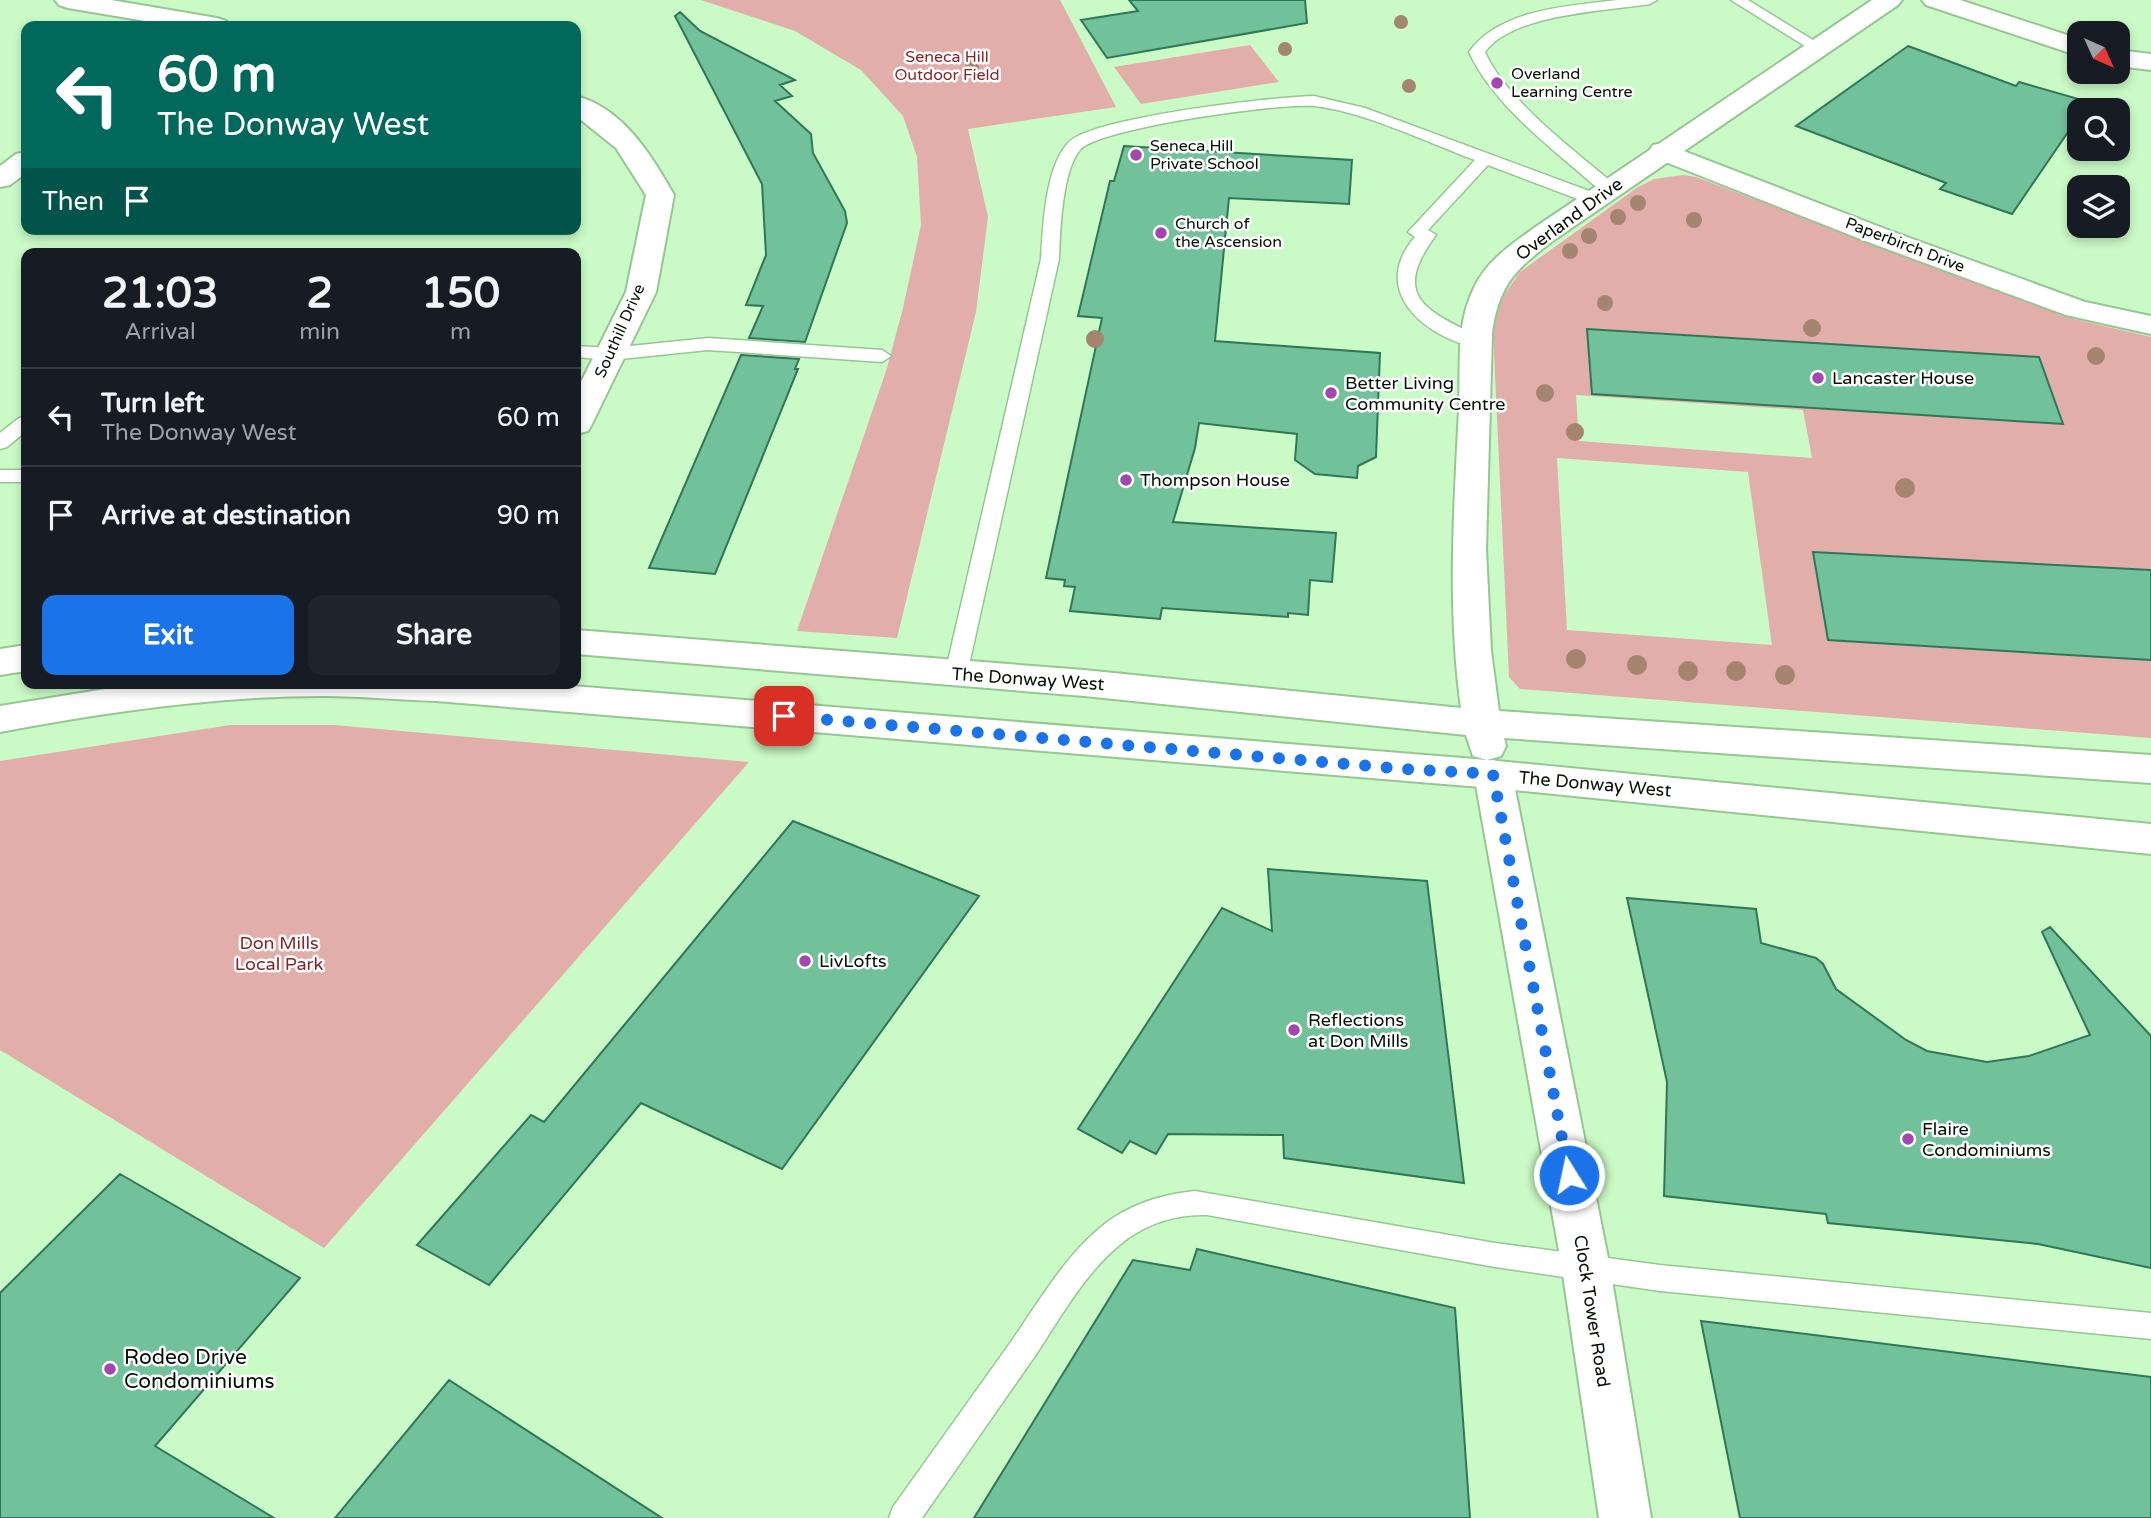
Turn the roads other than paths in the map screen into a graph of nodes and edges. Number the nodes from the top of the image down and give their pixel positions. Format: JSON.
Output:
{"nodes":[{"id":1,"x":68,"y":0,"type":"edge"},
{"id":2,"x":1650,"y":0,"type":"edge"},
{"id":3,"x":1738,"y":0,"type":"edge"},
{"id":4,"x":1889,"y":0,"type":"edge"},
{"id":5,"x":1935,"y":0,"type":"edge"},
{"id":6,"x":184,"y":21,"type":"edge"},
{"id":7,"x":2067,"y":44,"type":"edge"},
{"id":8,"x":1818,"y":48,"type":"junction"},
{"id":9,"x":2130,"y":59,"type":"edge"},
{"id":10,"x":2151,"y":62,"type":"edge"},
{"id":11,"x":581,"y":107,"type":"edge"},
{"id":12,"x":1663,"y":152,"type":"junction"},
{"id":13,"x":1485,"y":159,"type":"junction"},
{"id":14,"x":21,"y":164,"type":"edge"},
{"id":15,"x":0,"y":180,"type":"edge"},
{"id":16,"x":1602,"y":194,"type":"junction"},
{"id":17,"x":2151,"y":326,"type":"edge"},
{"id":18,"x":1474,"y":341,"type":"junction"},
{"id":19,"x":581,"y":352,"type":"edge"},
{"id":20,"x":611,"y":354,"type":"junction"},
{"id":21,"x":882,"y":356,"type":"dead end"},
{"id":22,"x":581,"y":414,"type":"edge"},
{"id":23,"x":21,"y":426,"type":"edge"},
{"id":24,"x":0,"y":443,"type":"edge"},
{"id":25,"x":0,"y":476,"type":"edge"},
{"id":26,"x":21,"y":476,"type":"edge"},
{"id":27,"x":581,"y":642,"type":"edge"},
{"id":28,"x":21,"y":659,"type":"edge"},
{"id":29,"x":0,"y":662,"type":"edge"},
{"id":30,"x":956,"y":674,"type":"junction"},
{"id":31,"x":203,"y":689,"type":"edge"},
{"id":32,"x":472,"y":689,"type":"edge"},
{"id":33,"x":0,"y":719,"type":"edge"},
{"id":34,"x":1481,"y":723,"type":"junction"},
{"id":35,"x":944,"y":730,"type":"junction"},
{"id":36,"x":2151,"y":769,"type":"edge"},
{"id":37,"x":1493,"y":774,"type":"junction"},
{"id":38,"x":2151,"y":839,"type":"edge"},
{"id":39,"x":1586,"y":1268,"type":"junction"},
{"id":40,"x":2151,"y":1326,"type":"edge"},
{"id":41,"x":904,"y":1518,"type":"edge"},
{"id":42,"x":1625,"y":1518,"type":"edge"}],
"edges":[{"from":1,"to":6,"type":"street"},
{"from":2,"to":16,"type":"lane"},
{"from":3,"to":8,"type":"lane"},
{"from":4,"to":8,"type":"street","name":"Overland Drive"},
{"from":5,"to":7,"type":"street"},
{"from":8,"to":12,"type":"street","name":"Overland Drive"},
{"from":9,"to":10,"type":"street"},
{"from":11,"to":20,"type":"street","name":"Southill Drive"},
{"from":12,"to":16,"type":"street","name":"Overland Drive"},
{"from":12,"to":17,"type":"street","name":"Paperbirch Drive"},
{"from":13,"to":16,"type":"lane"},
{"from":13,"to":18,"type":"lane"},
{"from":13,"to":30,"type":"lane"},
{"from":14,"to":15,"type":"street"},
{"from":16,"to":18,"type":"street","name":"Overland Drive"},
{"from":18,"to":34,"type":"street","name":"Overland Drive"},
{"from":19,"to":20,"type":"lane"},
{"from":20,"to":21,"type":"lane"},
{"from":20,"to":22,"type":"street","name":"Southill Drive"},
{"from":23,"to":24,"type":"lane"},
{"from":25,"to":26,"type":"lane"},
{"from":27,"to":30,"type":"street","name":"The Donway West"},
{"from":28,"to":29,"type":"street"},
{"from":30,"to":34,"type":"street","name":"The Donway West"},
{"from":30,"to":35,"type":"street"},
{"from":31,"to":33,"type":"street","name":"The Donway West"},
{"from":32,"to":35,"type":"street","name":"The Donway West"},
{"from":34,"to":36,"type":"street","name":"The Donway West"},
{"from":34,"to":37,"type":"street","name":"Overland Drive"},
{"from":35,"to":37,"type":"street","name":"The Donway West"},
{"from":37,"to":38,"type":"street","name":"The Donway West"},
{"from":37,"to":39,"type":"street","name":"Clock Tower Road"},
{"from":39,"to":40,"type":"lane"},
{"from":39,"to":41,"type":"lane"},
{"from":39,"to":42,"type":"street","name":"Clock Tower Road"}]}
